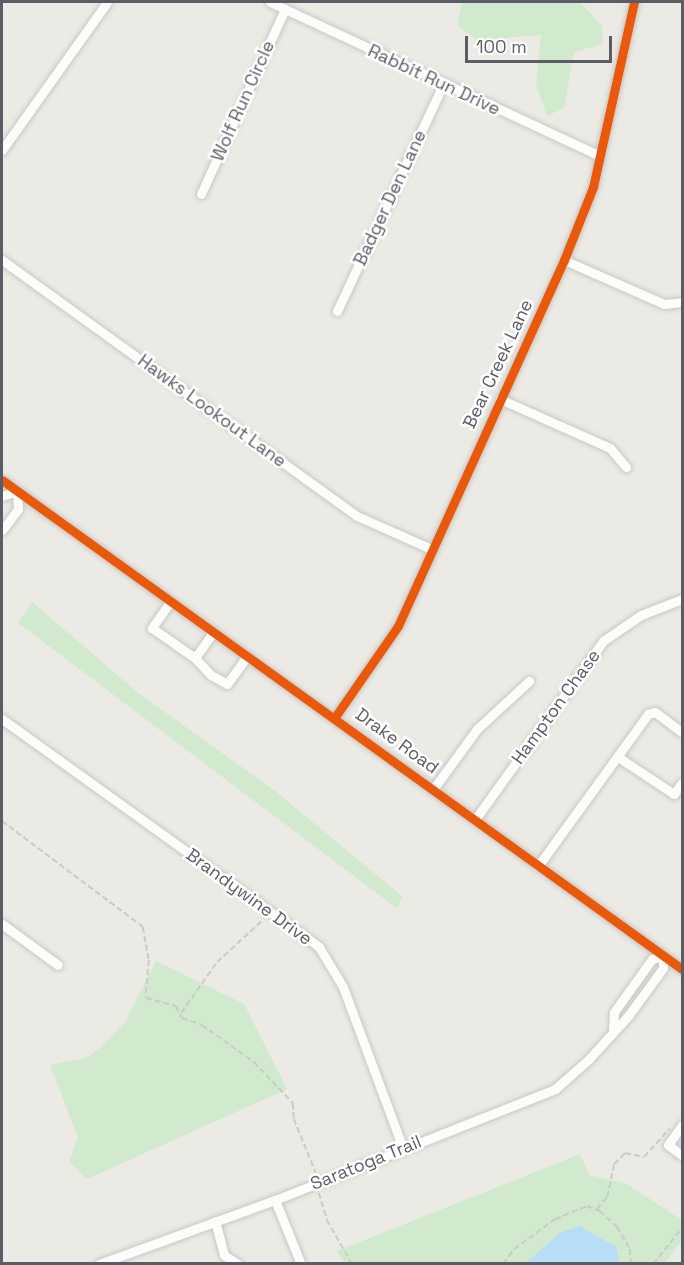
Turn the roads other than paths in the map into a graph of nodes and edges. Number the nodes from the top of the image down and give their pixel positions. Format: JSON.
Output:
{"nodes":[{"id":1,"x":107,"y":2,"type":"edge"},
{"id":2,"x":270,"y":2,"type":"edge"},
{"id":3,"x":634,"y":2,"type":"edge"},
{"id":4,"x":285,"y":9,"type":"junction"},
{"id":5,"x":443,"y":85,"type":"junction"},
{"id":6,"x":2,"y":150,"type":"edge"},
{"id":7,"x":600,"y":156,"type":"junction"},
{"id":8,"x":201,"y":194,"type":"dead end"},
{"id":9,"x":2,"y":260,"type":"edge"},
{"id":10,"x":564,"y":260,"type":"junction"},
{"id":11,"x":682,"y":302,"type":"edge"},
{"id":12,"x":337,"y":311,"type":"dead end"},
{"id":13,"x":500,"y":399,"type":"junction"},
{"id":14,"x":626,"y":467,"type":"dead end"},
{"id":15,"x":2,"y":480,"type":"edge"},
{"id":16,"x":17,"y":491,"type":"junction"},
{"id":17,"x":2,"y":496,"type":"edge"},
{"id":18,"x":2,"y":530,"type":"edge"},
{"id":19,"x":431,"y":549,"type":"junction"},
{"id":20,"x":682,"y":599,"type":"edge"},
{"id":21,"x":170,"y":602,"type":"junction"},
{"id":22,"x":213,"y":632,"type":"junction"},
{"id":23,"x":247,"y":656,"type":"junction"},
{"id":24,"x":195,"y":658,"type":"junction"},
{"id":25,"x":529,"y":681,"type":"dead end"},
{"id":26,"x":335,"y":717,"type":"junction"},
{"id":27,"x":5,"y":722,"type":"edge"},
{"id":28,"x":682,"y":732,"type":"edge"},
{"id":29,"x":2,"y":734,"type":"edge"},
{"id":30,"x":618,"y":757,"type":"junction"},
{"id":31,"x":682,"y":782,"type":"edge"},
{"id":32,"x":434,"y":788,"type":"junction"},
{"id":33,"x":476,"y":818,"type":"junction"},
{"id":34,"x":538,"y":866,"type":"junction"},
{"id":35,"x":2,"y":924,"type":"edge"},
{"id":36,"x":663,"y":956,"type":"junction"},
{"id":37,"x":58,"y":965,"type":"dead end"},
{"id":38,"x":682,"y":969,"type":"edge"},
{"id":39,"x":613,"y":1030,"type":"junction"},
{"id":40,"x":682,"y":1125,"type":"edge"},
{"id":41,"x":403,"y":1148,"type":"junction"},
{"id":42,"x":682,"y":1155,"type":"edge"},
{"id":43,"x":275,"y":1200,"type":"junction"},
{"id":44,"x":215,"y":1221,"type":"junction"},
{"id":45,"x":113,"y":1261,"type":"edge"},
{"id":46,"x":300,"y":1262,"type":"dead end"},
{"id":47,"x":99,"y":1263,"type":"edge"},
{"id":48,"x":238,"y":1263,"type":"edge"}],
"edges":[{"from":1,"to":6,"type":"street"},
{"from":2,"to":4,"type":"street","name":"Rabbit Run Drive"},
{"from":3,"to":7,"type":"street","name":"Bear Creek Lane"},
{"from":4,"to":5,"type":"street","name":"Rabbit Run Drive"},
{"from":4,"to":8,"type":"street","name":"Wolf Run Circle"},
{"from":5,"to":7,"type":"street","name":"Rabbit Run Drive"},
{"from":5,"to":12,"type":"street","name":"Badger Den Lane"},
{"from":7,"to":10,"type":"street","name":"Bear Creek Lane"},
{"from":9,"to":19,"type":"street","name":"Hawks Lookout Lane"},
{"from":10,"to":11,"type":"street"},
{"from":10,"to":13,"type":"street","name":"Bear Creek Lane"},
{"from":13,"to":14,"type":"street"},
{"from":13,"to":19,"type":"street","name":"Bear Creek Lane"},
{"from":15,"to":16,"type":"street","name":"Drake Road"},
{"from":16,"to":17,"type":"street"},
{"from":16,"to":18,"type":"street"},
{"from":16,"to":21,"type":"street","name":"Drake Road"},
{"from":19,"to":26,"type":"street","name":"Bear Creek Lane"},
{"from":20,"to":33,"type":"street","name":"Hampton Chase"},
{"from":21,"to":22,"type":"street","name":"Drake Road"},
{"from":21,"to":24,"type":"street"},
{"from":22,"to":23,"type":"street","name":"Drake Road"},
{"from":22,"to":24,"type":"street"},
{"from":23,"to":24,"type":"street"},
{"from":23,"to":26,"type":"street","name":"Drake Road"},
{"from":25,"to":32,"type":"street"},
{"from":26,"to":32,"type":"street","name":"Drake Road"},
{"from":27,"to":29,"type":"street"},
{"from":27,"to":41,"type":"street","name":"Brandywine Drive"},
{"from":28,"to":30,"type":"street"},
{"from":30,"to":31,"type":"street"},
{"from":30,"to":34,"type":"street"},
{"from":32,"to":33,"type":"street","name":"Drake Road"},
{"from":33,"to":34,"type":"street","name":"Drake Road"},
{"from":34,"to":36,"type":"street","name":"Drake Road"},
{"from":35,"to":37,"type":"street"},
{"from":36,"to":38,"type":"street","name":"Drake Road"},
{"from":36,"to":39,"type":"street","name":"Saratoga Trail"},
{"from":36,"to":39,"type":"street","name":"Saratoga Trail"},
{"from":39,"to":41,"type":"street","name":"Saratoga Trail"},
{"from":40,"to":42,"type":"street"},
{"from":41,"to":43,"type":"street","name":"Saratoga Trail"},
{"from":43,"to":44,"type":"street","name":"Saratoga Trail"},
{"from":43,"to":46,"type":"street"},
{"from":44,"to":45,"type":"street","name":"Saratoga Trail"},
{"from":44,"to":48,"type":"street"},
{"from":45,"to":47,"type":"street","name":"Saratoga Trail"}]}
